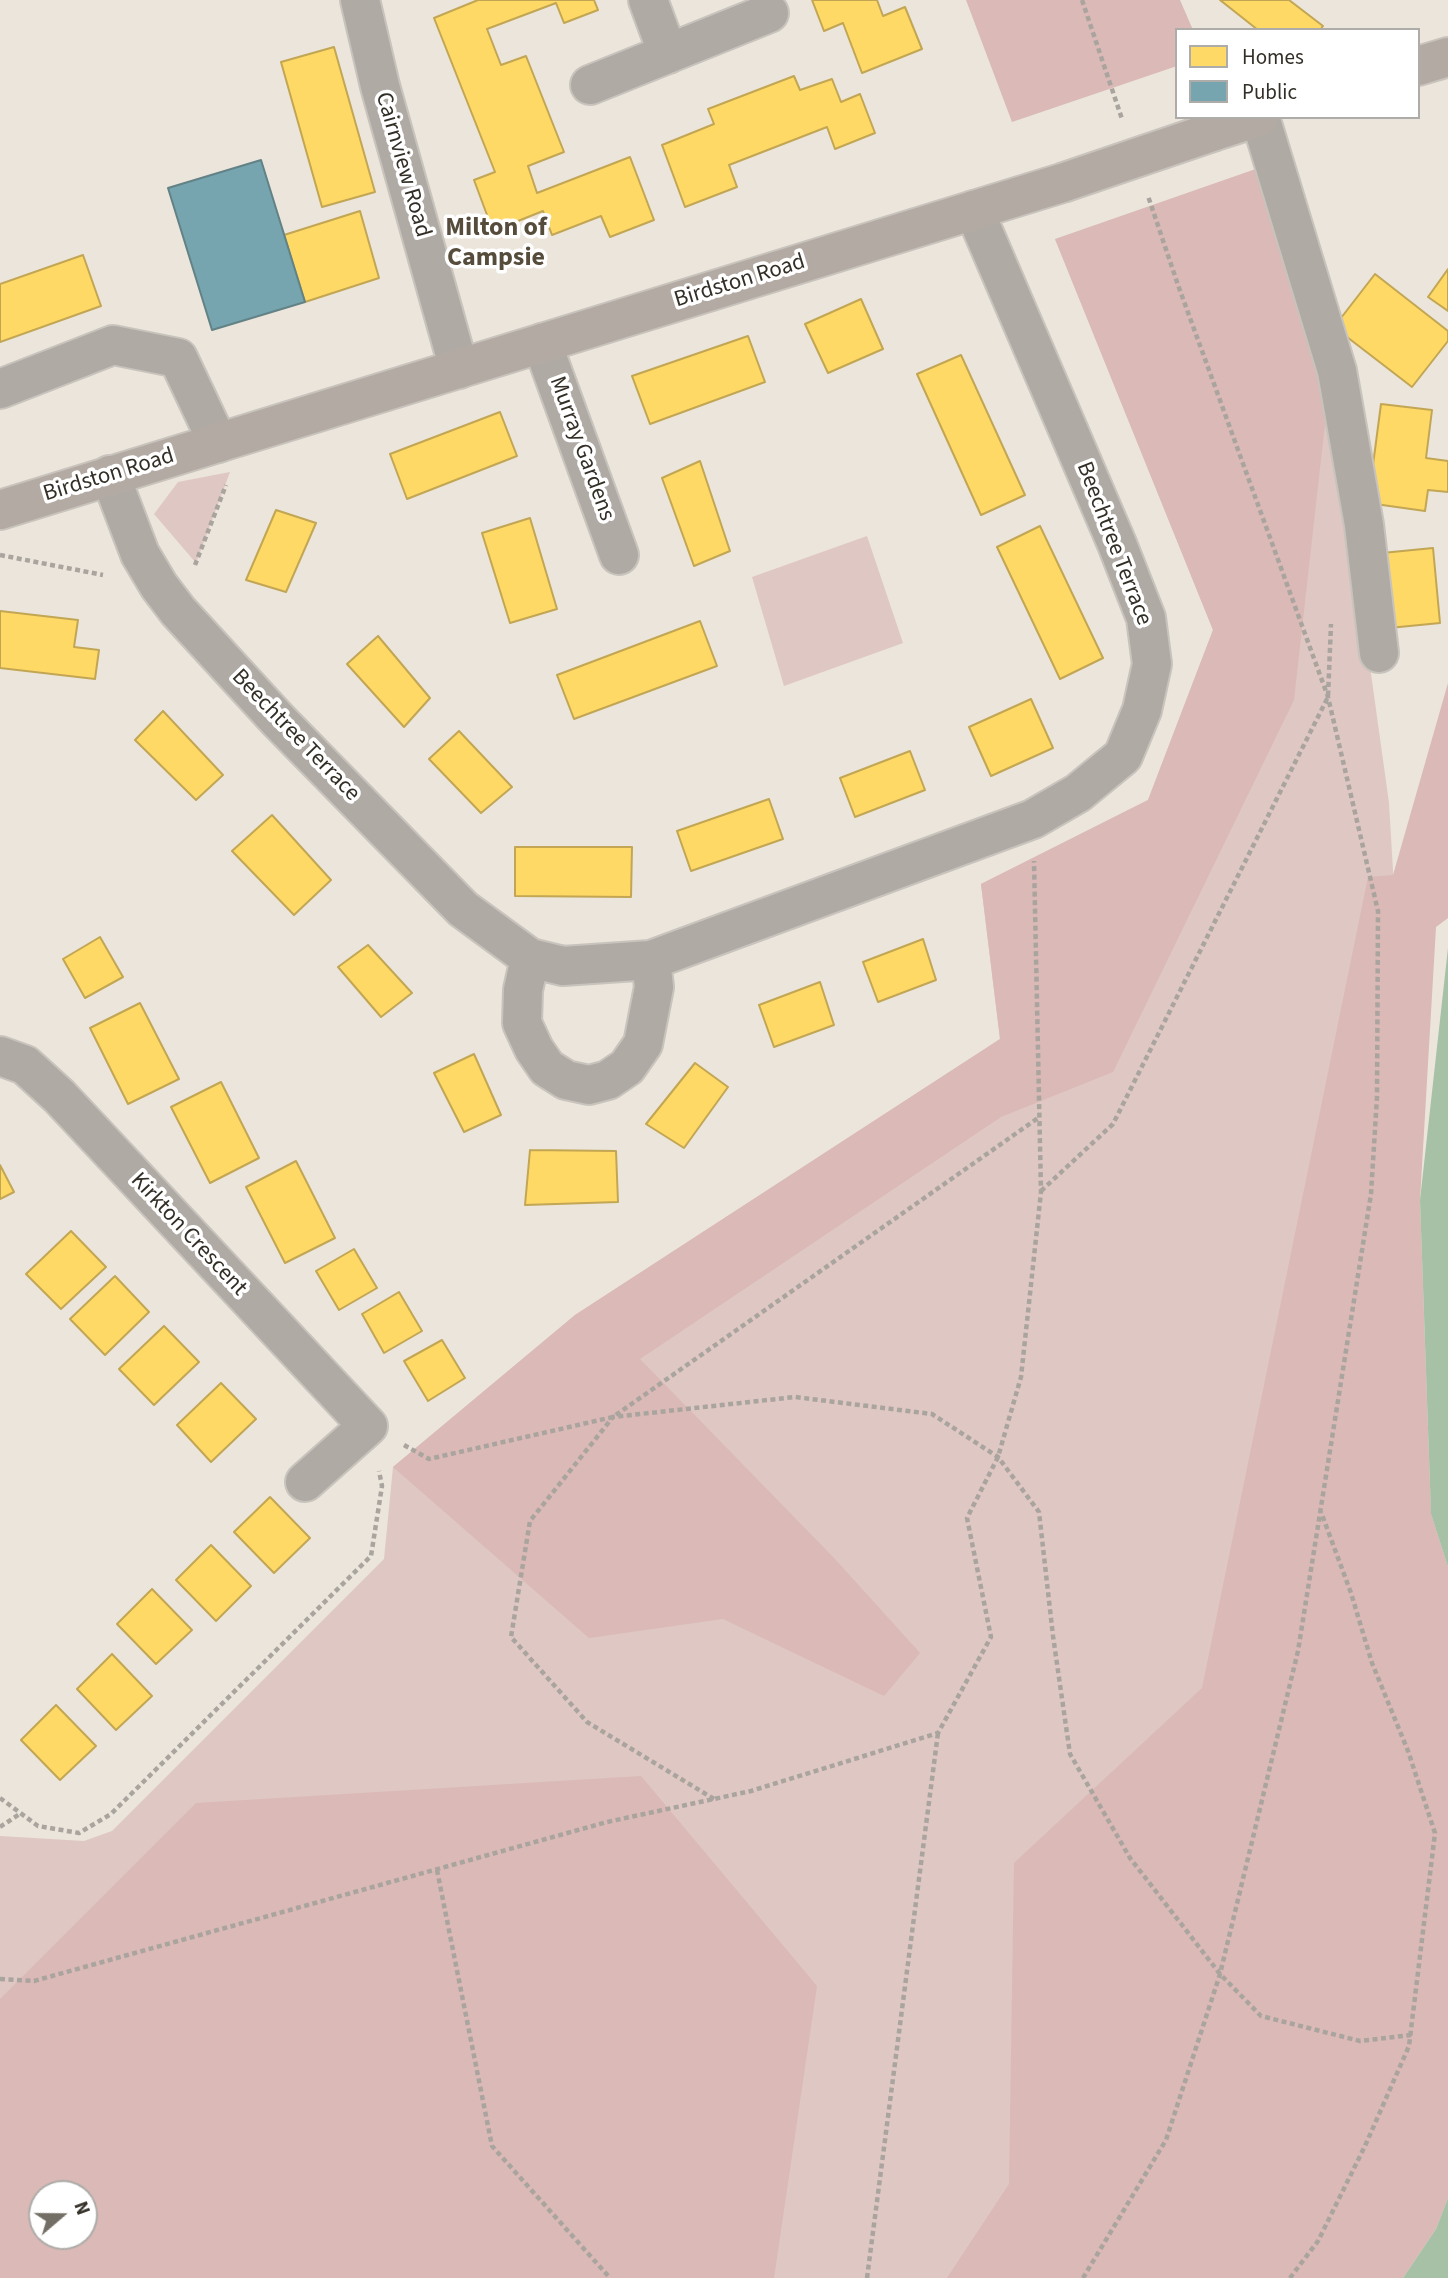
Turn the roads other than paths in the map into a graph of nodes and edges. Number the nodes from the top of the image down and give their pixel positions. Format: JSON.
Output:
{"nodes":[{"id":1,"x":360,"y":0,"type":"edge"},
{"id":2,"x":648,"y":0,"type":"edge"},
{"id":3,"x":769,"y":13,"type":"dead end"},
{"id":4,"x":668,"y":54,"type":"junction"},
{"id":5,"x":1448,"y":57,"type":"edge"},
{"id":6,"x":1420,"y":65,"type":"edge"},
{"id":7,"x":590,"y":85,"type":"dead end"},
{"id":8,"x":1254,"y":119,"type":"edge"},
{"id":9,"x":1261,"y":119,"type":"edge"},
{"id":10,"x":974,"y":210,"type":"junction"},
{"id":11,"x":542,"y":343,"type":"junction"},
{"id":12,"x":459,"y":369,"type":"junction"},
{"id":13,"x":0,"y":389,"type":"edge"},
{"id":14,"x":232,"y":439,"type":"junction"},
{"id":15,"x":110,"y":475,"type":"junction"},
{"id":16,"x":0,"y":510,"type":"edge"},
{"id":17,"x":620,"y":555,"type":"dead end"},
{"id":18,"x":1379,"y":653,"type":"dead end"},
{"id":19,"x":530,"y":958,"type":"junction"},
{"id":20,"x":651,"y":960,"type":"junction"},
{"id":21,"x":0,"y":1056,"type":"edge"},
{"id":22,"x":305,"y":1482,"type":"dead end"}],
"edges":[{"from":1,"to":12,"type":"street","name":"Cairnview Road"},
{"from":2,"to":4,"type":"street"},
{"from":3,"to":4,"type":"street"},
{"from":4,"to":7,"type":"street"},
{"from":5,"to":6,"type":"main road"},
{"from":8,"to":10,"type":"main road","name":"Birdston Road","bridge":true},
{"from":9,"to":18,"type":"street"},
{"from":10,"to":11,"type":"main road","name":"Birdston Road"},
{"from":10,"to":20,"type":"street","name":"Beechtree Terrace"},
{"from":11,"to":12,"type":"main road","name":"Birdston Road"},
{"from":11,"to":17,"type":"street","name":"Murray Gardens"},
{"from":12,"to":14,"type":"main road","name":"Birdston Road"},
{"from":13,"to":14,"type":"street"},
{"from":14,"to":15,"type":"main road","name":"Birdston Road"},
{"from":15,"to":16,"type":"main road","name":"Birdston Road"},
{"from":15,"to":19,"type":"street","name":"Beechtree Terrace"},
{"from":19,"to":20,"type":"street","name":"Beechtree Terrace"},
{"from":19,"to":20,"type":"street"},
{"from":21,"to":22,"type":"street","name":"Kirkton Crescent"}]}
